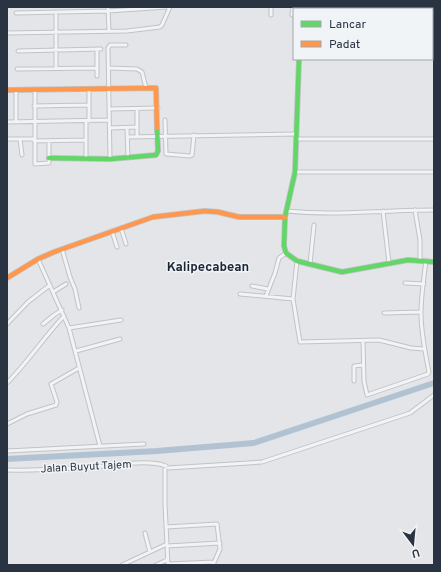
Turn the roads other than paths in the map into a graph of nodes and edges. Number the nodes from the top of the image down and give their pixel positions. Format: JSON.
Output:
{"nodes":[{"id":1,"x":167,"y":7,"type":"edge"},
{"id":2,"x":170,"y":7,"type":"edge"},
{"id":3,"x":271,"y":7,"type":"edge"},
{"id":4,"x":293,"y":7,"type":"edge"},
{"id":5,"x":310,"y":7,"type":"edge"},
{"id":6,"x":300,"y":8,"type":"edge"},
{"id":7,"x":108,"y":9,"type":"edge"},
{"id":8,"x":56,"y":12,"type":"junction"},
{"id":9,"x":16,"y":13,"type":"dead end"},
{"id":10,"x":271,"y":15,"type":"dead end"},
{"id":11,"x":292,"y":15,"type":"dead end"},
{"id":12,"x":109,"y":31,"type":"junction"},
{"id":13,"x":56,"y":32,"type":"junction"},
{"id":14,"x":7,"y":33,"type":"edge"},
{"id":15,"x":126,"y":45,"type":"dead end"},
{"id":16,"x":56,"y":50,"type":"junction"},
{"id":17,"x":18,"y":51,"type":"dead end"},
{"id":18,"x":299,"y":60,"type":"edge"},
{"id":19,"x":56,"y":68,"type":"junction"},
{"id":20,"x":97,"y":68,"type":"junction"},
{"id":21,"x":109,"y":68,"type":"junction"},
{"id":22,"x":17,"y":69,"type":"dead end"},
{"id":23,"x":97,"y":76,"type":"dead end"},
{"id":24,"x":109,"y":88,"type":"junction"},
{"id":25,"x":146,"y":88,"type":"junction"},
{"id":26,"x":35,"y":89,"type":"junction"},
{"id":27,"x":89,"y":89,"type":"junction"},
{"id":28,"x":7,"y":90,"type":"edge"},
{"id":29,"x":16,"y":90,"type":"junction"},
{"id":30,"x":89,"y":105,"type":"junction"},
{"id":31,"x":34,"y":106,"type":"junction"},
{"id":32,"x":137,"y":108,"type":"junction"},
{"id":33,"x":158,"y":108,"type":"junction"},
{"id":34,"x":109,"y":109,"type":"junction"},
{"id":35,"x":109,"y":120,"type":"junction"},
{"id":36,"x":165,"y":120,"type":"dead end"},
{"id":37,"x":34,"y":121,"type":"junction"},
{"id":38,"x":88,"y":121,"type":"junction"},
{"id":39,"x":7,"y":122,"type":"edge"},
{"id":40,"x":16,"y":122,"type":"junction"},
{"id":41,"x":137,"y":127,"type":"junction"},
{"id":42,"x":110,"y":128,"type":"junction"},
{"id":43,"x":128,"y":128,"type":"junction"},
{"id":44,"x":162,"y":135,"type":"junction"},
{"id":45,"x":194,"y":135,"type":"junction"},
{"id":46,"x":137,"y":136,"type":"junction"},
{"id":47,"x":296,"y":136,"type":"junction"},
{"id":48,"x":128,"y":137,"type":"junction"},
{"id":49,"x":7,"y":139,"type":"edge"},
{"id":50,"x":20,"y":139,"type":"junction"},
{"id":51,"x":434,"y":139,"type":"edge"},
{"id":52,"x":34,"y":140,"type":"junction"},
{"id":53,"x":86,"y":140,"type":"junction"},
{"id":54,"x":49,"y":141,"type":"junction"},
{"id":55,"x":22,"y":155,"type":"dead end"},
{"id":56,"x":49,"y":158,"type":"junction"},
{"id":57,"x":86,"y":158,"type":"junction"},
{"id":58,"x":128,"y":158,"type":"junction"},
{"id":59,"x":110,"y":159,"type":"junction"},
{"id":60,"x":295,"y":172,"type":"junction"},
{"id":61,"x":434,"y":172,"type":"edge"},
{"id":62,"x":414,"y":210,"type":"junction"},
{"id":63,"x":434,"y":210,"type":"edge"},
{"id":64,"x":287,"y":211,"type":"junction"},
{"id":65,"x":383,"y":211,"type":"junction"},
{"id":66,"x":285,"y":217,"type":"junction"},
{"id":67,"x":314,"y":225,"type":"dead end"},
{"id":68,"x":121,"y":228,"type":"junction"},
{"id":69,"x":112,"y":231,"type":"junction"},
{"id":70,"x":126,"y":244,"type":"dead end"},
{"id":71,"x":117,"y":247,"type":"dead end"},
{"id":72,"x":62,"y":249,"type":"junction"},
{"id":73,"x":286,"y":253,"type":"junction"},
{"id":74,"x":38,"y":259,"type":"junction"},
{"id":75,"x":423,"y":260,"type":"junction"},
{"id":76,"x":297,"y":261,"type":"junction"},
{"id":77,"x":434,"y":262,"type":"edge"},
{"id":78,"x":389,"y":263,"type":"junction"},
{"id":79,"x":310,"y":264,"type":"junction"},
{"id":80,"x":7,"y":278,"type":"edge"},
{"id":81,"x":66,"y":284,"type":"dead end"},
{"id":82,"x":405,"y":284,"type":"dead end"},
{"id":83,"x":424,"y":284,"type":"junction"},
{"id":84,"x":50,"y":285,"type":"junction"},
{"id":85,"x":252,"y":286,"type":"dead end"},
{"id":86,"x":268,"y":289,"type":"junction"},
{"id":87,"x":53,"y":292,"type":"junction"},
{"id":88,"x":240,"y":294,"type":"dead end"},
{"id":89,"x":266,"y":296,"type":"junction"},
{"id":90,"x":293,"y":299,"type":"junction"},
{"id":91,"x":79,"y":308,"type":"dead end"},
{"id":92,"x":62,"y":310,"type":"junction"},
{"id":93,"x":421,"y":312,"type":"junction"},
{"id":94,"x":384,"y":313,"type":"dead end"},
{"id":95,"x":64,"y":316,"type":"junction"},
{"id":96,"x":121,"y":320,"type":"dead end"},
{"id":97,"x":7,"y":324,"type":"edge"},
{"id":98,"x":43,"y":324,"type":"dead end"},
{"id":99,"x":69,"y":328,"type":"junction"},
{"id":100,"x":120,"y":339,"type":"dead end"},
{"id":101,"x":363,"y":341,"type":"junction"},
{"id":102,"x":424,"y":349,"type":"junction"},
{"id":103,"x":76,"y":351,"type":"junction"},
{"id":104,"x":364,"y":365,"type":"junction"},
{"id":105,"x":79,"y":368,"type":"junction"},
{"id":106,"x":354,"y":381,"type":"dead end"},
{"id":107,"x":7,"y":383,"type":"edge"},
{"id":108,"x":434,"y":395,"type":"edge"},
{"id":109,"x":7,"y":424,"type":"edge"},
{"id":110,"x":144,"y":444,"type":"dead end"},
{"id":111,"x":100,"y":446,"type":"junction"},
{"id":112,"x":7,"y":451,"type":"edge"},
{"id":113,"x":166,"y":467,"type":"junction"},
{"id":114,"x":7,"y":470,"type":"edge"},
{"id":115,"x":166,"y":527,"type":"junction"},
{"id":116,"x":145,"y":532,"type":"dead end"},
{"id":117,"x":220,"y":543,"type":"junction"},
{"id":118,"x":167,"y":545,"type":"junction"},
{"id":119,"x":150,"y":552,"type":"junction"},
{"id":120,"x":168,"y":563,"type":"edge"},
{"id":121,"x":213,"y":563,"type":"edge"},
{"id":122,"x":122,"y":565,"type":"edge"},
{"id":123,"x":156,"y":565,"type":"edge"}],
"edges":[{"from":1,"to":7,"type":"street"},
{"from":2,"to":12,"type":"street"},
{"from":3,"to":10,"type":"street"},
{"from":4,"to":11,"type":"street"},
{"from":5,"to":6,"type":"street"},
{"from":7,"to":8,"type":"street"},
{"from":7,"to":12,"type":"street"},
{"from":8,"to":9,"type":"street"},
{"from":8,"to":13,"type":"street"},
{"from":12,"to":13,"type":"street"},
{"from":13,"to":14,"type":"street"},
{"from":13,"to":16,"type":"street"},
{"from":15,"to":21,"type":"street"},
{"from":16,"to":17,"type":"street"},
{"from":16,"to":19,"type":"street"},
{"from":16,"to":20,"type":"street"},
{"from":18,"to":47,"type":"street"},
{"from":19,"to":20,"type":"street"},
{"from":19,"to":22,"type":"street"},
{"from":20,"to":23,"type":"street"},
{"from":21,"to":24,"type":"street"},
{"from":21,"to":25,"type":"street"},
{"from":24,"to":25,"type":"street"},
{"from":24,"to":27,"type":"street"},
{"from":24,"to":34,"type":"street"},
{"from":25,"to":33,"type":"street"},
{"from":26,"to":27,"type":"street"},
{"from":26,"to":29,"type":"street"},
{"from":26,"to":31,"type":"street"},
{"from":27,"to":30,"type":"street"},
{"from":28,"to":29,"type":"street"},
{"from":29,"to":40,"type":"street"},
{"from":30,"to":31,"type":"street"},
{"from":30,"to":38,"type":"street"},
{"from":31,"to":37,"type":"street"},
{"from":32,"to":33,"type":"street"},
{"from":32,"to":34,"type":"street"},
{"from":32,"to":41,"type":"street"},
{"from":33,"to":44,"type":"street"},
{"from":34,"to":35,"type":"street"},
{"from":35,"to":38,"type":"street"},
{"from":35,"to":42,"type":"street"},
{"from":36,"to":44,"type":"street"},
{"from":37,"to":38,"type":"street"},
{"from":37,"to":40,"type":"street"},
{"from":37,"to":52,"type":"street"},
{"from":38,"to":53,"type":"street"},
{"from":39,"to":40,"type":"street"},
{"from":41,"to":43,"type":"street"},
{"from":41,"to":46,"type":"street"},
{"from":42,"to":43,"type":"street"},
{"from":42,"to":59,"type":"street"},
{"from":43,"to":48,"type":"street"},
{"from":44,"to":45,"type":"street"},
{"from":44,"to":45,"type":"street"},
{"from":44,"to":46,"type":"street"},
{"from":44,"to":58,"type":"street"},
{"from":45,"to":47,"type":"street"},
{"from":46,"to":48,"type":"street"},
{"from":47,"to":51,"type":"street"},
{"from":47,"to":60,"type":"street"},
{"from":48,"to":58,"type":"street"},
{"from":49,"to":50,"type":"street"},
{"from":50,"to":52,"type":"street"},
{"from":50,"to":55,"type":"street"},
{"from":52,"to":54,"type":"street"},
{"from":52,"to":56,"type":"street"},
{"from":53,"to":54,"type":"street"},
{"from":53,"to":57,"type":"street"},
{"from":54,"to":56,"type":"street"},
{"from":56,"to":57,"type":"street"},
{"from":57,"to":59,"type":"street"},
{"from":58,"to":59,"type":"street"},
{"from":60,"to":61,"type":"street"},
{"from":60,"to":64,"type":"street"},
{"from":62,"to":63,"type":"street"},
{"from":62,"to":65,"type":"street"},
{"from":62,"to":75,"type":"street"},
{"from":64,"to":65,"type":"street"},
{"from":64,"to":66,"type":"street"},
{"from":65,"to":78,"type":"street"},
{"from":66,"to":68,"type":"street"},
{"from":66,"to":73,"type":"street"},
{"from":67,"to":79,"type":"street"},
{"from":68,"to":69,"type":"street"},
{"from":68,"to":70,"type":"street"},
{"from":69,"to":71,"type":"street"},
{"from":69,"to":72,"type":"street"},
{"from":72,"to":74,"type":"street"},
{"from":72,"to":91,"type":"street"},
{"from":73,"to":76,"type":"street"},
{"from":73,"to":86,"type":"street"},
{"from":74,"to":80,"type":"street"},
{"from":74,"to":84,"type":"street"},
{"from":75,"to":77,"type":"street"},
{"from":75,"to":78,"type":"street"},
{"from":75,"to":83,"type":"street"},
{"from":76,"to":79,"type":"street"},
{"from":76,"to":90,"type":"street"},
{"from":78,"to":79,"type":"street"},
{"from":81,"to":87,"type":"street"},
{"from":82,"to":83,"type":"street"},
{"from":83,"to":93,"type":"street"},
{"from":84,"to":87,"type":"street"},
{"from":84,"to":97,"type":"street"},
{"from":85,"to":86,"type":"street"},
{"from":86,"to":89,"type":"street"},
{"from":87,"to":92,"type":"street"},
{"from":88,"to":89,"type":"street"},
{"from":89,"to":90,"type":"street"},
{"from":90,"to":101,"type":"street"},
{"from":92,"to":95,"type":"street"},
{"from":92,"to":98,"type":"street"},
{"from":93,"to":94,"type":"street"},
{"from":93,"to":102,"type":"street"},
{"from":95,"to":99,"type":"street"},
{"from":95,"to":107,"type":"street"},
{"from":96,"to":99,"type":"street"},
{"from":99,"to":103,"type":"street"},
{"from":100,"to":103,"type":"street"},
{"from":101,"to":102,"type":"street"},
{"from":101,"to":104,"type":"street"},
{"from":102,"to":104,"type":"street"},
{"from":103,"to":105,"type":"street"},
{"from":104,"to":106,"type":"street"},
{"from":105,"to":109,"type":"street"},
{"from":105,"to":111,"type":"street"},
{"from":108,"to":113,"type":"street","name":"Jalan Buyut Tajem"},
{"from":110,"to":111,"type":"street"},
{"from":111,"to":112,"type":"street"},
{"from":113,"to":114,"type":"street","name":"Jalan Buyut Tajem"},
{"from":113,"to":115,"type":"street"},
{"from":115,"to":117,"type":"street"},
{"from":115,"to":118,"type":"street"},
{"from":116,"to":119,"type":"street"},
{"from":117,"to":118,"type":"street"},
{"from":117,"to":121,"type":"street"},
{"from":118,"to":119,"type":"street"},
{"from":118,"to":120,"type":"street"},
{"from":119,"to":122,"type":"street"},
{"from":120,"to":121,"type":"street"},
{"from":120,"to":123,"type":"street"}]}
